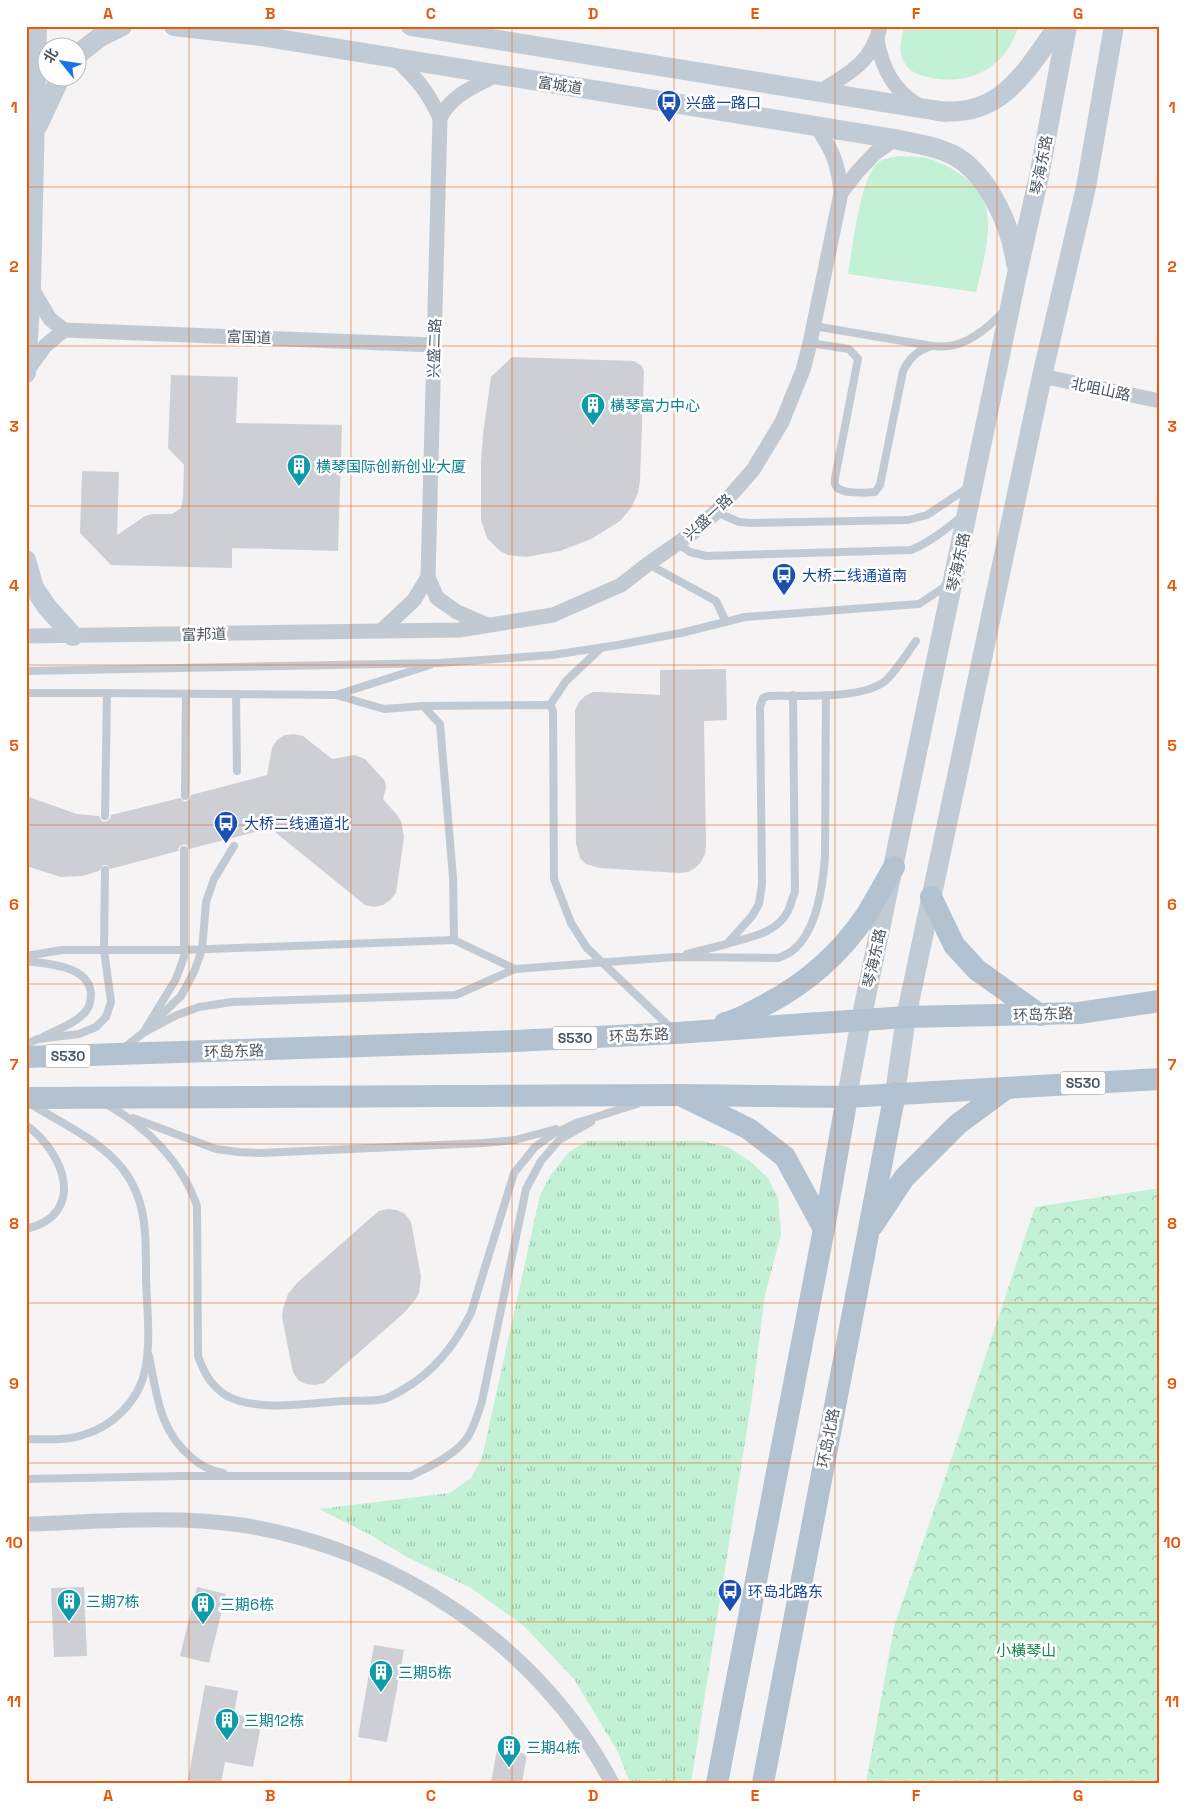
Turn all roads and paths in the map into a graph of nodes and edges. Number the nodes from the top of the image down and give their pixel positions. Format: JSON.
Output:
{"nodes":[{"id":1,"x":37,"y":26,"type":"edge"},
{"id":2,"x":122,"y":26,"type":"edge"},
{"id":3,"x":174,"y":26,"type":"edge"},
{"id":4,"x":411,"y":26,"type":"edge"},
{"id":5,"x":480,"y":26,"type":"edge"},
{"id":6,"x":1058,"y":26,"type":"edge"},
{"id":7,"x":1066,"y":26,"type":"edge"},
{"id":8,"x":1114,"y":26,"type":"edge"},
{"id":9,"x":878,"y":33,"type":"edge"},
{"id":10,"x":501,"y":41,"type":"junction"},
{"id":11,"x":88,"y":46,"type":"edge"},
{"id":12,"x":395,"y":58,"type":"junction"},
{"id":13,"x":498,"y":74,"type":"junction"},
{"id":14,"x":55,"y":88,"type":"edge"},
{"id":15,"x":820,"y":92,"type":"junction"},
{"id":16,"x":924,"y":108,"type":"junction"},
{"id":17,"x":440,"y":118,"type":"junction"},
{"id":18,"x":817,"y":127,"type":"junction"},
{"id":19,"x":35,"y":131,"type":"junction"},
{"id":20,"x":895,"y":139,"type":"junction"},
{"id":21,"x":841,"y":193,"type":"junction"},
{"id":22,"x":1018,"y":274,"type":"junction"},
{"id":23,"x":30,"y":287,"type":"junction"},
{"id":24,"x":1013,"y":297,"type":"junction"},
{"id":25,"x":814,"y":326,"type":"junction"},
{"id":26,"x":64,"y":330,"type":"junction"},
{"id":27,"x":810,"y":343,"type":"junction"},
{"id":28,"x":434,"y":345,"type":"junction"},
{"id":29,"x":932,"y":346,"type":"junction"},
{"id":30,"x":26,"y":373,"type":"edge"},
{"id":31,"x":1042,"y":376,"type":"junction"},
{"id":32,"x":1160,"y":401,"type":"edge"},
{"id":33,"x":974,"y":482,"type":"junction"},
{"id":34,"x":968,"y":511,"type":"junction"},
{"id":35,"x":716,"y":512,"type":"junction"},
{"id":36,"x":678,"y":544,"type":"junction"},
{"id":37,"x":26,"y":560,"type":"edge"},
{"id":38,"x":648,"y":564,"type":"junction"},
{"id":39,"x":956,"y":569,"type":"junction"},
{"id":40,"x":428,"y":577,"type":"junction"},
{"id":41,"x":726,"y":622,"type":"junction"},
{"id":42,"x":488,"y":625,"type":"junction"},
{"id":43,"x":382,"y":631,"type":"junction"},
{"id":44,"x":26,"y":636,"type":"edge"},
{"id":45,"x":73,"y":636,"type":"junction"},
{"id":46,"x":916,"y":641,"type":"dead end"},
{"id":47,"x":601,"y":648,"type":"junction"},
{"id":48,"x":439,"y":663,"type":"junction"},
{"id":49,"x":26,"y":671,"type":"edge"},
{"id":50,"x":26,"y":693,"type":"edge"},
{"id":51,"x":107,"y":694,"type":"junction"},
{"id":52,"x":186,"y":694,"type":"junction"},
{"id":53,"x":236,"y":694,"type":"junction"},
{"id":54,"x":336,"y":695,"type":"junction"},
{"id":55,"x":793,"y":695,"type":"junction"},
{"id":56,"x":826,"y":695,"type":"junction"},
{"id":57,"x":550,"y":705,"type":"junction"},
{"id":58,"x":423,"y":706,"type":"junction"},
{"id":59,"x":237,"y":771,"type":"dead end"},
{"id":60,"x":185,"y":796,"type":"dead end"},
{"id":61,"x":105,"y":816,"type":"dead end"},
{"id":62,"x":234,"y":846,"type":"dead end"},
{"id":63,"x":184,"y":850,"type":"dead end"},
{"id":64,"x":894,"y":867,"type":"junction"},
{"id":65,"x":105,"y":870,"type":"dead end"},
{"id":66,"x":931,"y":897,"type":"junction"},
{"id":67,"x":454,"y":940,"type":"junction"},
{"id":68,"x":727,"y":944,"type":"junction"},
{"id":69,"x":104,"y":950,"type":"junction"},
{"id":70,"x":183,"y":950,"type":"junction"},
{"id":71,"x":202,"y":950,"type":"junction"},
{"id":72,"x":26,"y":956,"type":"edge"},
{"id":73,"x":675,"y":957,"type":"junction"},
{"id":74,"x":26,"y":961,"type":"edge"},
{"id":75,"x":603,"y":962,"type":"junction"},
{"id":76,"x":515,"y":969,"type":"junction"},
{"id":77,"x":1160,"y":1001,"type":"edge"},
{"id":78,"x":1040,"y":1014,"type":"junction"},
{"id":79,"x":906,"y":1017,"type":"junction"},
{"id":80,"x":861,"y":1020,"type":"junction"},
{"id":81,"x":143,"y":1033,"type":"junction"},
{"id":82,"x":676,"y":1033,"type":"junction"},
{"id":83,"x":26,"y":1044,"type":"edge"},
{"id":84,"x":32,"y":1048,"type":"edge"},
{"id":85,"x":110,"y":1055,"type":"junction"},
{"id":86,"x":1160,"y":1079,"type":"edge"},
{"id":87,"x":1007,"y":1088,"type":"junction"},
{"id":88,"x":895,"y":1093,"type":"junction"},
{"id":89,"x":678,"y":1095,"type":"junction"},
{"id":90,"x":847,"y":1097,"type":"junction"},
{"id":91,"x":96,"y":1098,"type":"junction"},
{"id":92,"x":26,"y":1100,"type":"edge"},
{"id":93,"x":608,"y":1113,"type":"junction"},
{"id":94,"x":124,"y":1114,"type":"junction"},
{"id":95,"x":576,"y":1123,"type":"junction"},
{"id":96,"x":26,"y":1125,"type":"edge"},
{"id":97,"x":26,"y":1229,"type":"edge"},
{"id":98,"x":824,"y":1229,"type":"junction"},
{"id":99,"x":866,"y":1234,"type":"junction"},
{"id":100,"x":147,"y":1347,"type":"junction"},
{"id":101,"x":26,"y":1439,"type":"edge"},
{"id":102,"x":240,"y":1476,"type":"junction"},
{"id":103,"x":26,"y":1479,"type":"edge"},
{"id":104,"x":26,"y":1524,"type":"edge"},
{"id":105,"x":612,"y":1783,"type":"edge"},
{"id":106,"x":718,"y":1783,"type":"edge"},
{"id":107,"x":763,"y":1783,"type":"edge"}],
"edges":[{"from":1,"to":19,"type":"main road"},
{"from":2,"to":11,"type":"main road"},
{"from":3,"to":12,"type":"main road","name":"富城道"},
{"from":4,"to":10,"type":"main road"},
{"from":5,"to":10,"type":"street"},
{"from":6,"to":16,"type":"main road"},
{"from":7,"to":22,"type":"main road","name":"琴海东路"},
{"from":8,"to":31,"type":"main road"},
{"from":9,"to":15,"type":"street"},
{"from":9,"to":16,"type":"street"},
{"from":10,"to":15,"type":"main road"},
{"from":12,"to":13,"type":"main road","name":"富城道"},
{"from":12,"to":17,"type":"street"},
{"from":13,"to":17,"type":"street"},
{"from":13,"to":18,"type":"main road","name":"富城道"},
{"from":14,"to":19,"type":"main road"},
{"from":15,"to":16,"type":"main road"},
{"from":17,"to":28,"type":"street","name":"兴盛二路"},
{"from":18,"to":20,"type":"main road","name":"富城道"},
{"from":18,"to":21,"type":"street"},
{"from":19,"to":23,"type":"main road"},
{"from":20,"to":21,"type":"street"},
{"from":20,"to":22,"type":"main road","name":"富城道"},
{"from":21,"to":25,"type":"street","name":"兴盛一路"},
{"from":22,"to":24,"type":"main road","name":"琴海东路"},
{"from":23,"to":26,"type":"street"},
{"from":23,"to":30,"type":"main road"},
{"from":24,"to":29,"type":"lane"},
{"from":24,"to":33,"type":"main road","name":"琴海东路"},
{"from":25,"to":27,"type":"street","name":"兴盛一路"},
{"from":25,"to":29,"type":"lane"},
{"from":26,"to":28,"type":"street","name":"富国道"},
{"from":26,"to":30,"type":"street"},
{"from":27,"to":29,"type":"lane"},
{"from":27,"to":35,"type":"street","name":"兴盛一路"},
{"from":28,"to":40,"type":"street","name":"兴盛二路"},
{"from":31,"to":32,"type":"street","name":"北咀山路"},
{"from":31,"to":66,"type":"main road"},
{"from":33,"to":34,"type":"main road","name":"琴海东路"},
{"from":33,"to":35,"type":"lane"},
{"from":34,"to":36,"type":"lane"},
{"from":34,"to":39,"type":"main road","name":"琴海东路"},
{"from":35,"to":36,"type":"street","name":"兴盛一路"},
{"from":36,"to":38,"type":"street","name":"兴盛一路"},
{"from":37,"to":45,"type":"main road"},
{"from":38,"to":41,"type":"lane"},
{"from":38,"to":42,"type":"street","name":"兴盛一路"},
{"from":39,"to":41,"type":"lane"},
{"from":39,"to":64,"type":"main road","name":"琴海东路"},
{"from":40,"to":42,"type":"street"},
{"from":40,"to":43,"type":"street"},
{"from":41,"to":47,"type":"lane"},
{"from":42,"to":43,"type":"street","name":"兴盛一路"},
{"from":43,"to":45,"type":"street","name":"富邦道"},
{"from":44,"to":45,"type":"street","name":"富邦道"},
{"from":46,"to":56,"type":"lane"},
{"from":47,"to":48,"type":"lane"},
{"from":47,"to":57,"type":"lane"},
{"from":48,"to":49,"type":"lane"},
{"from":48,"to":54,"type":"lane"},
{"from":50,"to":51,"type":"lane"},
{"from":51,"to":52,"type":"lane"},
{"from":51,"to":61,"type":"lane"},
{"from":52,"to":53,"type":"lane"},
{"from":52,"to":60,"type":"lane"},
{"from":53,"to":54,"type":"lane"},
{"from":53,"to":59,"type":"lane"},
{"from":54,"to":58,"type":"lane"},
{"from":55,"to":56,"type":"lane"},
{"from":55,"to":68,"type":"lane"},
{"from":55,"to":68,"type":"lane"},
{"from":56,"to":73,"type":"lane"},
{"from":57,"to":58,"type":"lane"},
{"from":57,"to":75,"type":"lane"},
{"from":58,"to":67,"type":"lane"},
{"from":62,"to":71,"type":"lane"},
{"from":63,"to":70,"type":"lane"},
{"from":64,"to":80,"type":"main road","name":"琴海东路"},
{"from":64,"to":82,"type":"main road"},
{"from":65,"to":69,"type":"lane"},
{"from":66,"to":78,"type":"main road"},
{"from":66,"to":79,"type":"main road"},
{"from":67,"to":71,"type":"lane"},
{"from":67,"to":76,"type":"lane"},
{"from":68,"to":73,"type":"lane"},
{"from":69,"to":70,"type":"lane"},
{"from":69,"to":72,"type":"lane"},
{"from":69,"to":84,"type":"lane"},
{"from":70,"to":71,"type":"lane"},
{"from":70,"to":81,"type":"lane"},
{"from":71,"to":81,"type":"lane"},
{"from":73,"to":75,"type":"lane"},
{"from":74,"to":84,"type":"lane"},
{"from":75,"to":76,"type":"lane"},
{"from":75,"to":82,"type":"lane"},
{"from":76,"to":81,"type":"lane"},
{"from":77,"to":78,"type":"main road","name":"环岛东路","number":"S530"},
{"from":78,"to":79,"type":"main road","name":"环岛东路","number":"S530"},
{"from":79,"to":80,"type":"main road","name":"环岛东路","number":"S530"},
{"from":79,"to":88,"type":"main road"},
{"from":80,"to":82,"type":"main road","name":"环岛东路","number":"S530"},
{"from":80,"to":90,"type":"main road","name":"琴海东路"},
{"from":81,"to":85,"type":"lane"},
{"from":82,"to":85,"type":"main road","name":"环岛东路","number":"S530"},
{"from":83,"to":84,"type":"lane"},
{"from":84,"to":85,"type":"main road","name":"环岛东路","number":"S530"},
{"from":86,"to":87,"type":"main road","number":"S530"},
{"from":87,"to":88,"type":"main road","number":"S530"},
{"from":87,"to":99,"type":"main road"},
{"from":88,"to":90,"type":"main road","number":"S530"},
{"from":88,"to":99,"type":"main road","name":"环岛北路"},
{"from":89,"to":90,"type":"main road","number":"S530"},
{"from":89,"to":91,"type":"main road","number":"S530"},
{"from":89,"to":93,"type":"lane"},
{"from":89,"to":98,"type":"main road"},
{"from":90,"to":98,"type":"main road"},
{"from":91,"to":92,"type":"main road","number":"S530"},
{"from":91,"to":94,"type":"lane"},
{"from":92,"to":100,"type":"lane"},
{"from":93,"to":95,"type":"lane"},
{"from":93,"to":102,"type":"lane"},
{"from":94,"to":95,"type":"lane"},
{"from":94,"to":95,"type":"lane"},
{"from":96,"to":97,"type":"lane"},
{"from":98,"to":106,"type":"main road"},
{"from":99,"to":107,"type":"main road","name":"环岛北路"},
{"from":100,"to":101,"type":"lane"},
{"from":100,"to":102,"type":"lane"},
{"from":102,"to":103,"type":"lane"},
{"from":104,"to":105,"type":"street"}]}
